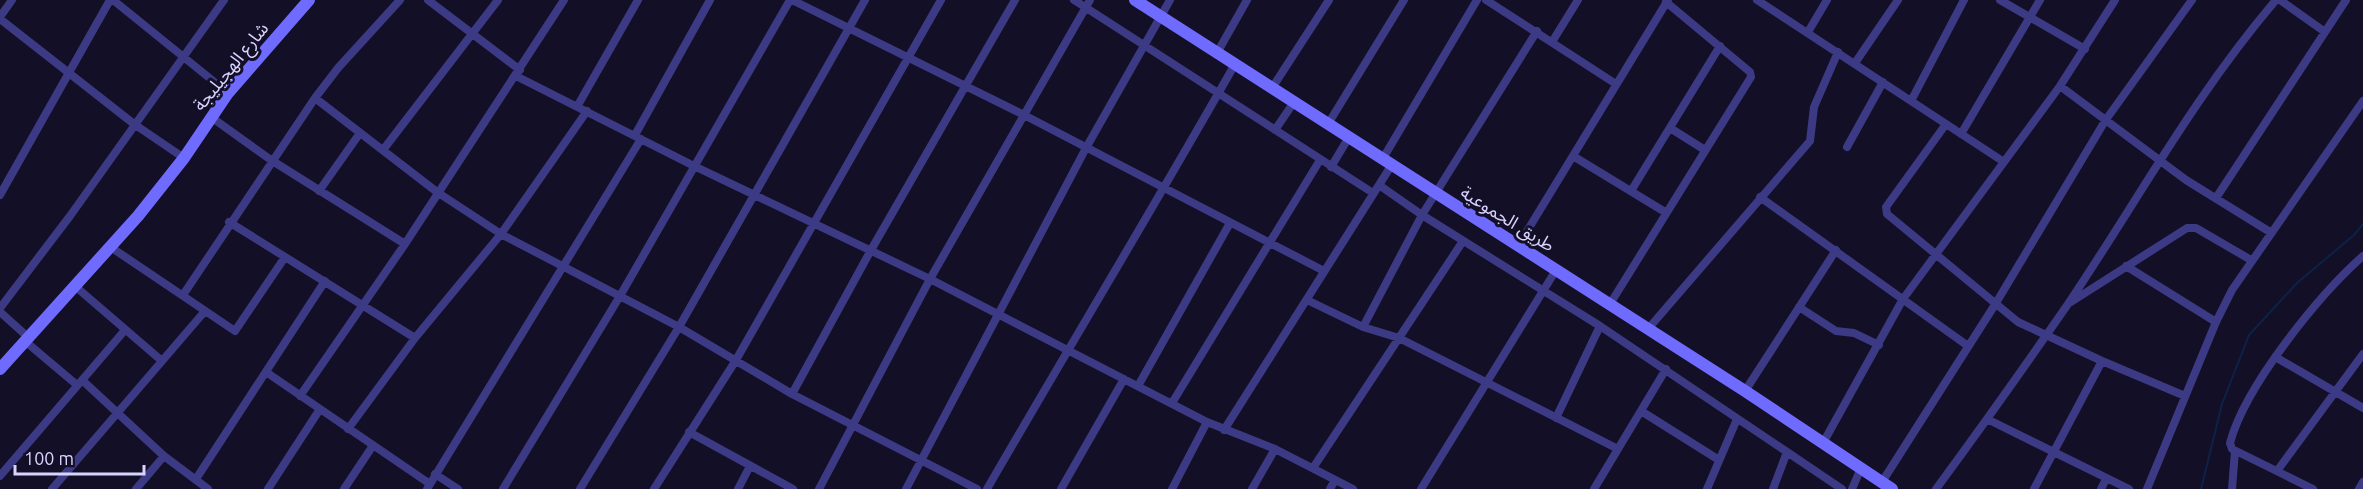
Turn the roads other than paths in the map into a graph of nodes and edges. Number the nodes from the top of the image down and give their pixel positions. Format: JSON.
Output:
{"nodes":[{"id":1,"x":12,"y":0,"type":"edge"},
{"id":2,"x":112,"y":0,"type":"edge"},
{"id":3,"x":224,"y":0,"type":"edge"},
{"id":4,"x":309,"y":0,"type":"edge"},
{"id":5,"x":400,"y":0,"type":"edge"},
{"id":6,"x":428,"y":0,"type":"edge"},
{"id":7,"x":498,"y":0,"type":"edge"},
{"id":8,"x":564,"y":0,"type":"edge"},
{"id":9,"x":638,"y":0,"type":"edge"},
{"id":10,"x":710,"y":0,"type":"edge"},
{"id":11,"x":791,"y":0,"type":"edge"},
{"id":12,"x":865,"y":0,"type":"edge"},
{"id":13,"x":941,"y":0,"type":"edge"},
{"id":14,"x":1015,"y":0,"type":"edge"},
{"id":15,"x":1074,"y":0,"type":"edge"},
{"id":16,"x":1135,"y":0,"type":"edge"},
{"id":17,"x":1170,"y":0,"type":"edge"},
{"id":18,"x":1247,"y":0,"type":"edge"},
{"id":19,"x":1329,"y":0,"type":"edge"},
{"id":20,"x":1404,"y":0,"type":"edge"},
{"id":21,"x":1477,"y":0,"type":"edge"},
{"id":22,"x":1578,"y":0,"type":"edge"},
{"id":23,"x":1757,"y":0,"type":"edge"},
{"id":24,"x":1827,"y":0,"type":"edge"},
{"id":25,"x":1898,"y":0,"type":"edge"},
{"id":26,"x":1964,"y":0,"type":"edge"},
{"id":27,"x":2000,"y":0,"type":"edge"},
{"id":28,"x":2040,"y":0,"type":"edge"},
{"id":29,"x":2115,"y":0,"type":"edge"},
{"id":30,"x":2192,"y":0,"type":"edge"},
{"id":31,"x":2278,"y":0,"type":"edge"},
{"id":32,"x":2346,"y":0,"type":"edge"},
{"id":33,"x":1490,"y":1,"type":"edge"},
{"id":34,"x":1667,"y":1,"type":"edge"},
{"id":35,"x":1088,"y":4,"type":"edge"},
{"id":36,"x":1161,"y":17,"type":"junction"},
{"id":37,"x":2030,"y":17,"type":"junction"},
{"id":38,"x":0,"y":18,"type":"edge"},
{"id":39,"x":849,"y":27,"type":"junction"},
{"id":40,"x":1537,"y":31,"type":"junction"},
{"id":41,"x":1808,"y":32,"type":"junction"},
{"id":42,"x":2325,"y":32,"type":"junction"},
{"id":43,"x":472,"y":33,"type":"junction"},
{"id":44,"x":1552,"y":42,"type":"junction"},
{"id":45,"x":1146,"y":45,"type":"junction"},
{"id":46,"x":1720,"y":46,"type":"junction"},
{"id":47,"x":2085,"y":49,"type":"junction"},
{"id":48,"x":1838,"y":52,"type":"junction"},
{"id":49,"x":1217,"y":53,"type":"junction"},
{"id":50,"x":184,"y":54,"type":"junction"},
{"id":51,"x":906,"y":58,"type":"junction"},
{"id":52,"x":1855,"y":63,"type":"junction"},
{"id":53,"x":1235,"y":64,"type":"junction"},
{"id":54,"x":518,"y":73,"type":"junction"},
{"id":55,"x":70,"y":75,"type":"junction"},
{"id":56,"x":1883,"y":82,"type":"junction"},
{"id":57,"x":1616,"y":84,"type":"junction"},
{"id":58,"x":965,"y":86,"type":"junction"},
{"id":59,"x":2060,"y":86,"type":"junction"},
{"id":60,"x":1272,"y":88,"type":"junction"},
{"id":61,"x":228,"y":93,"type":"junction"},
{"id":62,"x":1218,"y":94,"type":"junction"},
{"id":63,"x":315,"y":98,"type":"junction"},
{"id":64,"x":1911,"y":101,"type":"junction"},
{"id":65,"x":2363,"y":101,"type":"edge"},
{"id":66,"x":1294,"y":102,"type":"junction"},
{"id":67,"x":578,"y":105,"type":"junction"},
{"id":68,"x":587,"y":111,"type":"junction"},
{"id":69,"x":1024,"y":115,"type":"junction"},
{"id":70,"x":211,"y":117,"type":"junction"},
{"id":71,"x":2105,"y":121,"type":"junction"},
{"id":72,"x":134,"y":124,"type":"junction"},
{"id":73,"x":1328,"y":124,"type":"junction"},
{"id":74,"x":1946,"y":124,"type":"junction"},
{"id":75,"x":1670,"y":128,"type":"junction"},
{"id":76,"x":1275,"y":130,"type":"junction"},
{"id":77,"x":360,"y":133,"type":"junction"},
{"id":78,"x":1961,"y":134,"type":"junction"},
{"id":79,"x":638,"y":137,"type":"junction"},
{"id":80,"x":1349,"y":137,"type":"junction"},
{"id":81,"x":1847,"y":147,"type":"dead end"},
{"id":82,"x":1086,"y":148,"type":"junction"},
{"id":83,"x":383,"y":150,"type":"junction"},
{"id":84,"x":1705,"y":150,"type":"junction"},
{"id":85,"x":1573,"y":156,"type":"junction"},
{"id":86,"x":184,"y":158,"type":"junction"},
{"id":87,"x":271,"y":160,"type":"junction"},
{"id":88,"x":1320,"y":160,"type":"junction"},
{"id":89,"x":2158,"y":160,"type":"junction"},
{"id":90,"x":2004,"y":162,"type":"junction"},
{"id":91,"x":1387,"y":163,"type":"junction"},
{"id":92,"x":694,"y":166,"type":"junction"},
{"id":93,"x":1331,"y":167,"type":"junction"},
{"id":94,"x":1378,"y":185,"type":"junction"},
{"id":95,"x":1164,"y":190,"type":"junction"},
{"id":96,"x":319,"y":191,"type":"junction"},
{"id":97,"x":1630,"y":191,"type":"junction"},
{"id":98,"x":437,"y":192,"type":"junction"},
{"id":99,"x":1373,"y":193,"type":"junction"},
{"id":100,"x":0,"y":195,"type":"edge"},
{"id":101,"x":754,"y":195,"type":"junction"},
{"id":102,"x":1437,"y":195,"type":"junction"},
{"id":103,"x":1761,"y":197,"type":"junction"},
{"id":104,"x":2217,"y":198,"type":"junction"},
{"id":105,"x":1665,"y":212,"type":"junction"},
{"id":106,"x":1422,"y":216,"type":"junction"},
{"id":107,"x":230,"y":222,"type":"junction"},
{"id":108,"x":814,"y":222,"type":"junction"},
{"id":109,"x":1230,"y":224,"type":"junction"},
{"id":110,"x":2270,"y":232,"type":"junction"},
{"id":111,"x":501,"y":234,"type":"junction"},
{"id":112,"x":1463,"y":241,"type":"junction"},
{"id":113,"x":1269,"y":243,"type":"junction"},
{"id":114,"x":405,"y":244,"type":"junction"},
{"id":115,"x":1518,"y":246,"type":"junction"},
{"id":116,"x":112,"y":248,"type":"junction"},
{"id":117,"x":871,"y":250,"type":"junction"},
{"id":118,"x":1836,"y":250,"type":"junction"},
{"id":119,"x":1936,"y":254,"type":"junction"},
{"id":120,"x":2363,"y":256,"type":"edge"},
{"id":121,"x":285,"y":257,"type":"junction"},
{"id":122,"x":2251,"y":260,"type":"junction"},
{"id":123,"x":2126,"y":266,"type":"junction"},
{"id":124,"x":563,"y":267,"type":"junction"},
{"id":125,"x":1556,"y":270,"type":"junction"},
{"id":126,"x":1324,"y":271,"type":"junction"},
{"id":127,"x":930,"y":279,"type":"junction"},
{"id":128,"x":325,"y":281,"type":"junction"},
{"id":129,"x":76,"y":287,"type":"junction"},
{"id":130,"x":1542,"y":292,"type":"junction"},
{"id":131,"x":183,"y":296,"type":"junction"},
{"id":132,"x":620,"y":296,"type":"junction"},
{"id":133,"x":1903,"y":299,"type":"junction"},
{"id":134,"x":1307,"y":300,"type":"junction"},
{"id":135,"x":1996,"y":303,"type":"junction"},
{"id":136,"x":2068,"y":303,"type":"junction"},
{"id":137,"x":1610,"y":304,"type":"junction"},
{"id":138,"x":363,"y":306,"type":"junction"},
{"id":139,"x":1798,"y":307,"type":"junction"},
{"id":140,"x":0,"y":310,"type":"edge"},
{"id":141,"x":205,"y":312,"type":"junction"},
{"id":142,"x":998,"y":315,"type":"junction"},
{"id":143,"x":2216,"y":322,"type":"junction"},
{"id":144,"x":1600,"y":326,"type":"junction"},
{"id":145,"x":679,"y":327,"type":"junction"},
{"id":146,"x":1363,"y":327,"type":"junction"},
{"id":147,"x":1648,"y":328,"type":"junction"},
{"id":148,"x":126,"y":330,"type":"junction"},
{"id":149,"x":2046,"y":334,"type":"junction"},
{"id":150,"x":415,"y":338,"type":"junction"},
{"id":151,"x":1399,"y":338,"type":"junction"},
{"id":152,"x":27,"y":340,"type":"junction"},
{"id":153,"x":1879,"y":345,"type":"junction"},
{"id":154,"x":1968,"y":346,"type":"junction"},
{"id":155,"x":1067,"y":349,"type":"junction"},
{"id":156,"x":2363,"y":354,"type":"edge"},
{"id":157,"x":2277,"y":358,"type":"junction"},
{"id":158,"x":736,"y":360,"type":"junction"},
{"id":159,"x":162,"y":361,"type":"junction"},
{"id":160,"x":2102,"y":362,"type":"junction"},
{"id":161,"x":0,"y":369,"type":"edge"},
{"id":162,"x":1666,"y":369,"type":"junction"},
{"id":163,"x":266,"y":372,"type":"junction"},
{"id":164,"x":1124,"y":379,"type":"junction"},
{"id":165,"x":1487,"y":382,"type":"junction"},
{"id":166,"x":79,"y":383,"type":"junction"},
{"id":167,"x":1138,"y":386,"type":"junction"},
{"id":168,"x":1745,"y":391,"type":"junction"},
{"id":169,"x":2336,"y":392,"type":"junction"},
{"id":170,"x":792,"y":394,"type":"junction"},
{"id":171,"x":300,"y":396,"type":"junction"},
{"id":172,"x":2185,"y":396,"type":"junction"},
{"id":173,"x":1172,"y":403,"type":"junction"},
{"id":174,"x":2363,"y":408,"type":"edge"},
{"id":175,"x":320,"y":409,"type":"junction"},
{"id":176,"x":1641,"y":411,"type":"junction"},
{"id":177,"x":118,"y":413,"type":"junction"},
{"id":178,"x":1556,"y":418,"type":"junction"},
{"id":179,"x":1737,"y":419,"type":"junction"},
{"id":180,"x":1987,"y":419,"type":"junction"},
{"id":181,"x":1207,"y":422,"type":"junction"},
{"id":182,"x":853,"y":427,"type":"junction"},
{"id":183,"x":348,"y":429,"type":"junction"},
{"id":184,"x":1224,"y":430,"type":"junction"},
{"id":185,"x":689,"y":432,"type":"junction"},
{"id":186,"x":1823,"y":443,"type":"junction"},
{"id":187,"x":372,"y":447,"type":"junction"},
{"id":188,"x":1275,"y":449,"type":"junction"},
{"id":189,"x":1618,"y":449,"type":"junction"},
{"id":190,"x":2235,"y":451,"type":"junction"},
{"id":191,"x":1786,"y":452,"type":"junction"},
{"id":192,"x":2054,"y":454,"type":"junction"},
{"id":193,"x":164,"y":456,"type":"junction"},
{"id":194,"x":1719,"y":460,"type":"junction"},
{"id":195,"x":921,"y":462,"type":"junction"},
{"id":196,"x":750,"y":466,"type":"junction"},
{"id":197,"x":1313,"y":468,"type":"junction"},
{"id":198,"x":1861,"y":468,"type":"junction"},
{"id":199,"x":2277,"y":471,"type":"junction"},
{"id":200,"x":435,"y":474,"type":"junction"},
{"id":201,"x":0,"y":476,"type":"edge"},
{"id":202,"x":2106,"y":479,"type":"junction"},
{"id":203,"x":195,"y":480,"type":"junction"},
{"id":204,"x":1335,"y":480,"type":"junction"},
{"id":205,"x":2363,"y":482,"type":"edge"},
{"id":206,"x":1887,"y":485,"type":"edge"},
{"id":207,"x":428,"y":487,"type":"edge"},
{"id":208,"x":52,"y":489,"type":"edge"},
{"id":209,"x":136,"y":489,"type":"edge"},
{"id":210,"x":208,"y":489,"type":"edge"},
{"id":211,"x":268,"y":489,"type":"edge"},
{"id":212,"x":344,"y":489,"type":"edge"},
{"id":213,"x":458,"y":489,"type":"edge"},
{"id":214,"x":502,"y":489,"type":"edge"},
{"id":215,"x":580,"y":489,"type":"edge"},
{"id":216,"x":654,"y":489,"type":"edge"},
{"id":217,"x":738,"y":489,"type":"edge"},
{"id":218,"x":793,"y":489,"type":"edge"},
{"id":219,"x":819,"y":489,"type":"edge"},
{"id":220,"x":906,"y":489,"type":"edge"},
{"id":221,"x":977,"y":489,"type":"edge"},
{"id":222,"x":987,"y":489,"type":"edge"},
{"id":223,"x":1061,"y":489,"type":"edge"},
{"id":224,"x":1172,"y":489,"type":"edge"},
{"id":225,"x":1252,"y":489,"type":"edge"},
{"id":226,"x":1330,"y":489,"type":"edge"},
{"id":227,"x":1353,"y":489,"type":"edge"},
{"id":228,"x":1421,"y":489,"type":"edge"},
{"id":229,"x":1594,"y":489,"type":"edge"},
{"id":230,"x":1707,"y":489,"type":"edge"},
{"id":231,"x":1773,"y":489,"type":"edge"},
{"id":232,"x":1842,"y":489,"type":"edge"},
{"id":233,"x":1852,"y":489,"type":"edge"},
{"id":234,"x":1936,"y":489,"type":"edge"},
{"id":235,"x":2034,"y":489,"type":"edge"},
{"id":236,"x":2101,"y":489,"type":"edge"},
{"id":237,"x":2129,"y":489,"type":"edge"},
{"id":238,"x":2147,"y":489,"type":"edge"},
{"id":239,"x":2232,"y":489,"type":"edge"},
{"id":240,"x":2311,"y":489,"type":"edge"},
{"id":241,"x":2360,"y":489,"type":"edge"}],
"edges":[{"from":1,"to":38,"type":"street"},
{"from":2,"to":50,"type":"street"},
{"from":2,"to":55,"type":"street"},
{"from":3,"to":50,"type":"street"},
{"from":4,"to":61,"type":"main road","name":"شارع الهجيليجة"},
{"from":5,"to":63,"type":"street"},
{"from":6,"to":43,"type":"street"},
{"from":7,"to":43,"type":"street"},
{"from":8,"to":54,"type":"street"},
{"from":9,"to":67,"type":"street"},
{"from":10,"to":79,"type":"street"},
{"from":11,"to":39,"type":"street"},
{"from":11,"to":92,"type":"street"},
{"from":12,"to":39,"type":"street"},
{"from":13,"to":51,"type":"street"},
{"from":14,"to":58,"type":"street"},
{"from":15,"to":35,"type":"street"},
{"from":16,"to":36,"type":"main road","name":"طريق الجموعية"},
{"from":17,"to":36,"type":"street"},
{"from":18,"to":49,"type":"street"},
{"from":19,"to":60,"type":"street"},
{"from":20,"to":73,"type":"street"},
{"from":21,"to":91,"type":"street"},
{"from":22,"to":44,"type":"street"},
{"from":23,"to":41,"type":"street"},
{"from":24,"to":41,"type":"street"},
{"from":25,"to":52,"type":"street"},
{"from":26,"to":64,"type":"street"},
{"from":27,"to":37,"type":"street"},
{"from":28,"to":37,"type":"street"},
{"from":29,"to":47,"type":"street"},
{"from":30,"to":71,"type":"street"},
{"from":31,"to":42,"type":"street"},
{"from":31,"to":89,"type":"street"},
{"from":32,"to":42,"type":"street"},
{"from":33,"to":40,"type":"street"},
{"from":34,"to":46,"type":"street"},
{"from":34,"to":57,"type":"street"},
{"from":35,"to":45,"type":"street"},
{"from":35,"to":69,"type":"street"},
{"from":36,"to":45,"type":"street"},
{"from":36,"to":49,"type":"main road","name":"طريق الجموعية"},
{"from":37,"to":47,"type":"street"},
{"from":37,"to":78,"type":"street"},
{"from":38,"to":55,"type":"street"},
{"from":39,"to":51,"type":"street"},
{"from":39,"to":101,"type":"street"},
{"from":40,"to":44,"type":"street"},
{"from":40,"to":102,"type":"street"},
{"from":41,"to":48,"type":"street"},
{"from":42,"to":104,"type":"street"},
{"from":43,"to":54,"type":"street"},
{"from":43,"to":83,"type":"street"},
{"from":44,"to":57,"type":"street"},
{"from":45,"to":62,"type":"street"},
{"from":45,"to":82,"type":"street"},
{"from":46,"to":75,"type":"street"},
{"from":46,"to":84,"type":"street"},
{"from":47,"to":59,"type":"street"},
{"from":48,"to":52,"type":"street"},
{"from":48,"to":103,"type":"street"},
{"from":49,"to":53,"type":"main road","name":"طريق الجموعية"},
{"from":50,"to":61,"type":"street"},
{"from":50,"to":72,"type":"street"},
{"from":51,"to":58,"type":"street"},
{"from":51,"to":108,"type":"street"},
{"from":52,"to":56,"type":"street"},
{"from":53,"to":60,"type":"main road","name":"طريق الجموعية"},
{"from":53,"to":62,"type":"street"},
{"from":54,"to":67,"type":"street"},
{"from":54,"to":98,"type":"street"},
{"from":55,"to":72,"type":"street"},
{"from":55,"to":100,"type":"street"},
{"from":56,"to":64,"type":"street"},
{"from":56,"to":81,"type":"street"},
{"from":57,"to":85,"type":"street"},
{"from":58,"to":69,"type":"street"},
{"from":58,"to":117,"type":"street"},
{"from":59,"to":71,"type":"street"},
{"from":59,"to":90,"type":"street"},
{"from":60,"to":66,"type":"main road","name":"طريق الجموعية"},
{"from":61,"to":70,"type":"main road","name":"شارع الهجيليجة"},
{"from":62,"to":76,"type":"street"},
{"from":62,"to":95,"type":"street"},
{"from":63,"to":77,"type":"street"},
{"from":63,"to":87,"type":"street"},
{"from":64,"to":74,"type":"street"},
{"from":65,"to":110,"type":"street"},
{"from":66,"to":73,"type":"main road","name":"طريق الجموعية"},
{"from":66,"to":76,"type":"street"},
{"from":67,"to":68,"type":"street"},
{"from":68,"to":79,"type":"street"},
{"from":68,"to":111,"type":"street"},
{"from":69,"to":82,"type":"street"},
{"from":69,"to":127,"type":"street"},
{"from":70,"to":86,"type":"main road","name":"شارع الهجيليجة"},
{"from":70,"to":87,"type":"street"},
{"from":71,"to":89,"type":"street"},
{"from":71,"to":135,"type":"street"},
{"from":72,"to":86,"type":"street"},
{"from":72,"to":140,"type":"street"},
{"from":73,"to":80,"type":"main road","name":"طريق الجموعية"},
{"from":74,"to":78,"type":"street"},
{"from":74,"to":119,"type":"street"},
{"from":75,"to":84,"type":"street"},
{"from":75,"to":97,"type":"street"},
{"from":76,"to":88,"type":"street"},
{"from":77,"to":83,"type":"street"},
{"from":77,"to":96,"type":"street"},
{"from":78,"to":90,"type":"street"},
{"from":79,"to":92,"type":"street"},
{"from":79,"to":124,"type":"street"},
{"from":80,"to":91,"type":"main road","name":"طريق الجموعية"},
{"from":80,"to":93,"type":"street"},
{"from":82,"to":95,"type":"street"},
{"from":82,"to":142,"type":"street"},
{"from":83,"to":98,"type":"street"},
{"from":84,"to":105,"type":"street"},
{"from":85,"to":97,"type":"street"},
{"from":85,"to":115,"type":"street"},
{"from":86,"to":116,"type":"main road","name":"شارع الهجيليجة"},
{"from":87,"to":96,"type":"street"},
{"from":87,"to":107,"type":"street"},
{"from":88,"to":93,"type":"street"},
{"from":88,"to":113,"type":"street"},
{"from":89,"to":104,"type":"street"},
{"from":89,"to":136,"type":"street"},
{"from":90,"to":119,"type":"street"},
{"from":91,"to":94,"type":"street"},
{"from":91,"to":102,"type":"main road","name":"طريق الجموعية"},
{"from":92,"to":101,"type":"street"},
{"from":92,"to":132,"type":"street"},
{"from":93,"to":99,"type":"street"},
{"from":94,"to":99,"type":"street"},
{"from":94,"to":106,"type":"street"},
{"from":95,"to":109,"type":"street"},
{"from":95,"to":155,"type":"street"},
{"from":96,"to":114,"type":"street"},
{"from":97,"to":105,"type":"street"},
{"from":98,"to":111,"type":"street"},
{"from":98,"to":114,"type":"street"},
{"from":99,"to":126,"type":"street"},
{"from":101,"to":108,"type":"street"},
{"from":101,"to":145,"type":"street"},
{"from":102,"to":106,"type":"street"},
{"from":102,"to":115,"type":"main road","name":"طريق الجموعية"},
{"from":103,"to":118,"type":"street"},
{"from":103,"to":147,"type":"street"},
{"from":104,"to":110,"type":"street"},
{"from":105,"to":137,"type":"street"},
{"from":106,"to":112,"type":"street"},
{"from":106,"to":146,"type":"street"},
{"from":107,"to":121,"type":"street"},
{"from":107,"to":131,"type":"street"},
{"from":108,"to":117,"type":"street"},
{"from":108,"to":158,"type":"street"},
{"from":109,"to":113,"type":"street"},
{"from":109,"to":167,"type":"street"},
{"from":110,"to":122,"type":"street"},
{"from":111,"to":124,"type":"street"},
{"from":111,"to":150,"type":"street"},
{"from":112,"to":130,"type":"street"},
{"from":112,"to":151,"type":"street"},
{"from":113,"to":126,"type":"street"},
{"from":113,"to":173,"type":"street"},
{"from":114,"to":138,"type":"street"},
{"from":115,"to":125,"type":"main road","name":"طريق الجموعية"},
{"from":116,"to":129,"type":"main road","name":"شارع الهجيليجة"},
{"from":116,"to":131,"type":"street"},
{"from":117,"to":127,"type":"street"},
{"from":117,"to":170,"type":"street"},
{"from":118,"to":133,"type":"street"},
{"from":118,"to":139,"type":"street"},
{"from":119,"to":133,"type":"street"},
{"from":119,"to":135,"type":"street"},
{"from":120,"to":157,"type":"street"},
{"from":121,"to":128,"type":"street"},
{"from":121,"to":141,"type":"street"},
{"from":122,"to":123,"type":"street"},
{"from":122,"to":143,"type":"street"},
{"from":123,"to":136,"type":"street"},
{"from":123,"to":143,"type":"street"},
{"from":124,"to":132,"type":"street"},
{"from":124,"to":200,"type":"street"},
{"from":125,"to":130,"type":"street"},
{"from":125,"to":137,"type":"main road","name":"طريق الجموعية"},
{"from":126,"to":134,"type":"street"},
{"from":127,"to":142,"type":"street"},
{"from":127,"to":182,"type":"street"},
{"from":128,"to":138,"type":"street"},
{"from":128,"to":163,"type":"street"},
{"from":129,"to":148,"type":"street"},
{"from":129,"to":152,"type":"main road","name":"شارع الهجيليجة"},
{"from":130,"to":144,"type":"street"},
{"from":130,"to":165,"type":"street"},
{"from":131,"to":141,"type":"street"},
{"from":132,"to":145,"type":"street"},
{"from":132,"to":214,"type":"street"},
{"from":133,"to":153,"type":"street"},
{"from":133,"to":154,"type":"street"},
{"from":134,"to":146,"type":"street"},
{"from":134,"to":184,"type":"street"},
{"from":135,"to":149,"type":"street"},
{"from":135,"to":154,"type":"street"},
{"from":136,"to":149,"type":"street"},
{"from":137,"to":147,"type":"main road","name":"طريق الجموعية"},
{"from":138,"to":150,"type":"street"},
{"from":138,"to":171,"type":"street"},
{"from":139,"to":153,"type":"street"},
{"from":139,"to":168,"type":"street"},
{"from":140,"to":152,"type":"street"},
{"from":141,"to":159,"type":"street"},
{"from":142,"to":155,"type":"street"},
{"from":142,"to":195,"type":"street"},
{"from":143,"to":172,"type":"street"},
{"from":144,"to":162,"type":"street"},
{"from":144,"to":178,"type":"street"},
{"from":145,"to":158,"type":"street"},
{"from":145,"to":215,"type":"street"},
{"from":146,"to":151,"type":"street"},
{"from":147,"to":168,"type":"main road","name":"طريق الجموعية"},
{"from":148,"to":159,"type":"street"},
{"from":148,"to":166,"type":"street"},
{"from":149,"to":160,"type":"street"},
{"from":149,"to":180,"type":"street"},
{"from":150,"to":183,"type":"street"},
{"from":151,"to":165,"type":"street"},
{"from":151,"to":197,"type":"street"},
{"from":152,"to":161,"type":"main road","name":"شارع الهجيليجة"},
{"from":152,"to":166,"type":"street"},
{"from":153,"to":186,"type":"street"},
{"from":154,"to":206,"type":"street"},
{"from":155,"to":164,"type":"street"},
{"from":155,"to":222,"type":"street"},
{"from":156,"to":169,"type":"street"},
{"from":157,"to":169,"type":"street"},
{"from":157,"to":190,"type":"street"},
{"from":158,"to":170,"type":"street"},
{"from":158,"to":185,"type":"street"},
{"from":159,"to":177,"type":"street"},
{"from":160,"to":172,"type":"street"},
{"from":160,"to":192,"type":"street"},
{"from":162,"to":176,"type":"street"},
{"from":162,"to":179,"type":"street"},
{"from":163,"to":171,"type":"street"},
{"from":163,"to":203,"type":"street"},
{"from":164,"to":167,"type":"street"},
{"from":164,"to":223,"type":"street"},
{"from":165,"to":178,"type":"street"},
{"from":165,"to":228,"type":"street"},
{"from":166,"to":177,"type":"street"},
{"from":166,"to":201,"type":"street"},
{"from":167,"to":173,"type":"street"},
{"from":168,"to":186,"type":"main road","name":"طريق الجموعية"},
{"from":169,"to":174,"type":"street"},
{"from":169,"to":199,"type":"street"},
{"from":170,"to":182,"type":"street"},
{"from":171,"to":175,"type":"street"},
{"from":172,"to":238,"type":"street"},
{"from":173,"to":181,"type":"street"},
{"from":175,"to":183,"type":"street"},
{"from":175,"to":211,"type":"street"},
{"from":176,"to":189,"type":"street"},
{"from":176,"to":194,"type":"street"},
{"from":177,"to":193,"type":"street"},
{"from":177,"to":208,"type":"street"},
{"from":178,"to":189,"type":"street"},
{"from":179,"to":191,"type":"street"},
{"from":179,"to":194,"type":"street"},
{"from":180,"to":192,"type":"street"},
{"from":180,"to":234,"type":"street"},
{"from":181,"to":184,"type":"street"},
{"from":181,"to":224,"type":"street"},
{"from":182,"to":195,"type":"street"},
{"from":182,"to":219,"type":"street"},
{"from":183,"to":187,"type":"street"},
{"from":184,"to":188,"type":"street"},
{"from":185,"to":196,"type":"street"},
{"from":185,"to":216,"type":"street"},
{"from":186,"to":198,"type":"main road","name":"طريق الجموعية"},
{"from":187,"to":207,"type":"street"},
{"from":187,"to":212,"type":"street"},
{"from":188,"to":197,"type":"street"},
{"from":188,"to":225,"type":"street"},
{"from":189,"to":229,"type":"street"},
{"from":190,"to":199,"type":"street"},
{"from":190,"to":239,"type":"street"},
{"from":191,"to":231,"type":"street"},
{"from":191,"to":232,"type":"street"},
{"from":192,"to":202,"type":"street"},
{"from":192,"to":235,"type":"street"},
{"from":193,"to":203,"type":"street"},
{"from":193,"to":209,"type":"street"},
{"from":194,"to":230,"type":"street"},
{"from":195,"to":220,"type":"street"},
{"from":195,"to":221,"type":"street"},
{"from":196,"to":217,"type":"street"},
{"from":196,"to":218,"type":"street"},
{"from":197,"to":204,"type":"street"},
{"from":198,"to":206,"type":"main road","name":"طريق الجموعية"},
{"from":198,"to":233,"type":"street"},
{"from":199,"to":240,"type":"street"},
{"from":200,"to":207,"type":"street"},
{"from":200,"to":213,"type":"street"},
{"from":202,"to":236,"type":"street"},
{"from":202,"to":237,"type":"street"},
{"from":203,"to":210,"type":"street"},
{"from":204,"to":226,"type":"street"},
{"from":204,"to":227,"type":"street"},
{"from":205,"to":241,"type":"street"}]}
